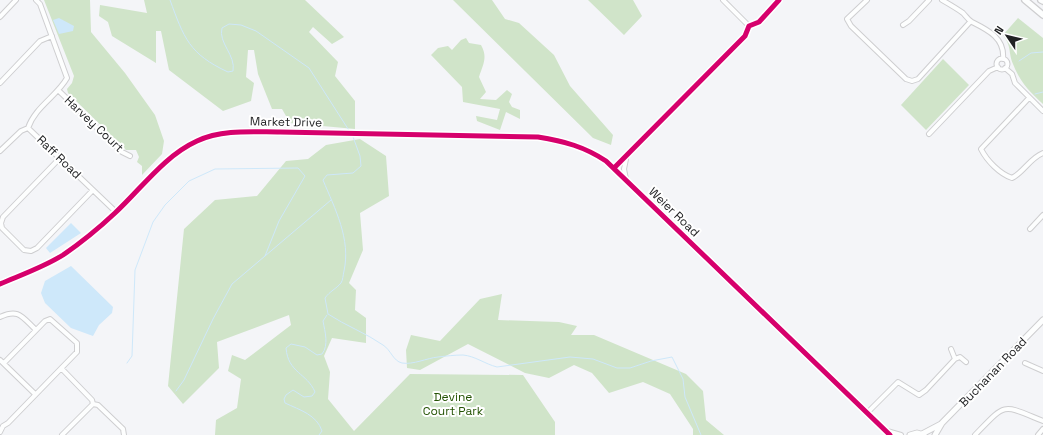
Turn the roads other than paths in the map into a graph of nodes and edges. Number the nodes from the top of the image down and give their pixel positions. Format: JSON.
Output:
{"nodes":[{"id":1,"x":16,"y":0,"type":"edge"},
{"id":2,"x":36,"y":0,"type":"edge"},
{"id":3,"x":723,"y":0,"type":"edge"},
{"id":4,"x":779,"y":0,"type":"edge"},
{"id":5,"x":867,"y":0,"type":"edge"},
{"id":6,"x":929,"y":0,"type":"edge"},
{"id":7,"x":942,"y":0,"type":"edge"},
{"id":8,"x":1026,"y":0,"type":"edge"},
{"id":9,"x":1043,"y":15,"type":"edge"},
{"id":10,"x":0,"y":17,"type":"edge"},
{"id":11,"x":970,"y":22,"type":"junction"},
{"id":12,"x":903,"y":25,"type":"dead end"},
{"id":13,"x":749,"y":26,"type":"junction"},
{"id":14,"x":52,"y":36,"type":"junction"},
{"id":15,"x":1004,"y":59,"type":"junction"},
{"id":16,"x":998,"y":66,"type":"junction"},
{"id":17,"x":1005,"y":68,"type":"junction"},
{"id":18,"x":0,"y":83,"type":"edge"},
{"id":19,"x":58,"y":90,"type":"junction"},
{"id":20,"x":1029,"y":98,"type":"junction"},
{"id":21,"x":1043,"y":111,"type":"edge"},
{"id":22,"x":28,"y":128,"type":"junction"},
{"id":23,"x":929,"y":134,"type":"dead end"},
{"id":24,"x":0,"y":152,"type":"edge"},
{"id":25,"x":1043,"y":153,"type":"edge"},
{"id":26,"x":130,"y":156,"type":"dead end"},
{"id":27,"x":626,"y":156,"type":"junction"},
{"id":28,"x":59,"y":159,"type":"junction"},
{"id":29,"x":614,"y":168,"type":"junction"},
{"id":30,"x":627,"y":180,"type":"junction"},
{"id":31,"x":93,"y":190,"type":"junction"},
{"id":32,"x":116,"y":212,"type":"junction"},
{"id":33,"x":1043,"y":215,"type":"edge"},
{"id":34,"x":1030,"y":229,"type":"dead end"},
{"id":35,"x":0,"y":284,"type":"edge"},
{"id":36,"x":0,"y":317,"type":"edge"},
{"id":37,"x":1043,"y":320,"type":"edge"},
{"id":38,"x":36,"y":330,"type":"junction"},
{"id":39,"x":951,"y":349,"type":"dead end"},
{"id":40,"x":955,"y":360,"type":"junction"},
{"id":41,"x":2,"y":362,"type":"edge"},
{"id":42,"x":966,"y":362,"type":"dead end"},
{"id":43,"x":1026,"y":363,"type":"dead end"},
{"id":44,"x":62,"y":369,"type":"junction"},
{"id":45,"x":1043,"y":371,"type":"edge"},
{"id":46,"x":35,"y":394,"type":"junction"},
{"id":47,"x":93,"y":404,"type":"junction"},
{"id":48,"x":867,"y":413,"type":"junction"},
{"id":49,"x":1043,"y":421,"type":"edge"},
{"id":50,"x":942,"y":423,"type":"junction"},
{"id":51,"x":2,"y":424,"type":"edge"},
{"id":52,"x":1043,"y":429,"type":"edge"},
{"id":53,"x":887,"y":431,"type":"junction"},
{"id":54,"x":0,"y":432,"type":"edge"},
{"id":55,"x":62,"y":435,"type":"edge"},
{"id":56,"x":124,"y":435,"type":"edge"},
{"id":57,"x":890,"y":435,"type":"edge"},
{"id":58,"x":901,"y":435,"type":"edge"},
{"id":59,"x":910,"y":435,"type":"edge"},
{"id":60,"x":923,"y":435,"type":"edge"},
{"id":61,"x":935,"y":435,"type":"edge"},
{"id":62,"x":975,"y":435,"type":"edge"},
{"id":63,"x":1038,"y":435,"type":"edge"}],
"edges":[{"from":1,"to":10,"type":"street"},
{"from":2,"to":14,"type":"street"},
{"from":3,"to":13,"type":"street"},
{"from":4,"to":13,"type":"street"},
{"from":5,"to":11,"type":"street"},
{"from":6,"to":12,"type":"street"},
{"from":7,"to":11,"type":"street"},
{"from":8,"to":9,"type":"highway"},
{"from":11,"to":15,"type":"street"},
{"from":13,"to":27,"type":"street"},
{"from":14,"to":18,"type":"street"},
{"from":14,"to":19,"type":"street"},
{"from":15,"to":16,"type":"street"},
{"from":15,"to":17,"type":"street"},
{"from":16,"to":17,"type":"street"},
{"from":16,"to":23,"type":"street"},
{"from":17,"to":20,"type":"street"},
{"from":19,"to":22,"type":"street"},
{"from":19,"to":26,"type":"street","name":"Harvey Court"},
{"from":20,"to":21,"type":"street"},
{"from":20,"to":25,"type":"street"},
{"from":22,"to":24,"type":"street","name":"Raff Road"},
{"from":22,"to":28,"type":"street","name":"Raff Road"},
{"from":27,"to":29,"type":"street"},
{"from":27,"to":30,"type":"street"},
{"from":28,"to":31,"type":"street","name":"Raff Road"},
{"from":28,"to":31,"type":"street"},
{"from":29,"to":30,"type":"street","name":"Weier Road"},
{"from":29,"to":32,"type":"street","name":"Market Drive"},
{"from":30,"to":48,"type":"street","name":"Weier Road"},
{"from":31,"to":32,"type":"street","name":"Raff Road"},
{"from":32,"to":35,"type":"street","name":"Market Drive"},
{"from":33,"to":34,"type":"street"},
{"from":36,"to":38,"type":"street"},
{"from":37,"to":50,"type":"main road","name":"Buchanan Road"},
{"from":38,"to":41,"type":"street"},
{"from":38,"to":44,"type":"street"},
{"from":39,"to":40,"type":"street"},
{"from":40,"to":42,"type":"street"},
{"from":40,"to":48,"type":"street"},
{"from":41,"to":46,"type":"street"},
{"from":43,"to":45,"type":"street"},
{"from":44,"to":46,"type":"street"},
{"from":44,"to":47,"type":"street"},
{"from":46,"to":51,"type":"street"},
{"from":47,"to":55,"type":"street"},
{"from":47,"to":56,"type":"street"},
{"from":48,"to":53,"type":"street","name":"Weier Road"},
{"from":49,"to":62,"type":"street"},
{"from":50,"to":60,"type":"main road","name":"Buchanan Road"},
{"from":50,"to":61,"type":"main road","name":"Buchanan Road"},
{"from":51,"to":54,"type":"street"},
{"from":52,"to":63,"type":"street"},
{"from":53,"to":57,"type":"street","name":"Weier Road"},
{"from":53,"to":58,"type":"street","name":"Weier Road"},
{"from":59,"to":60,"type":"main road"}]}
